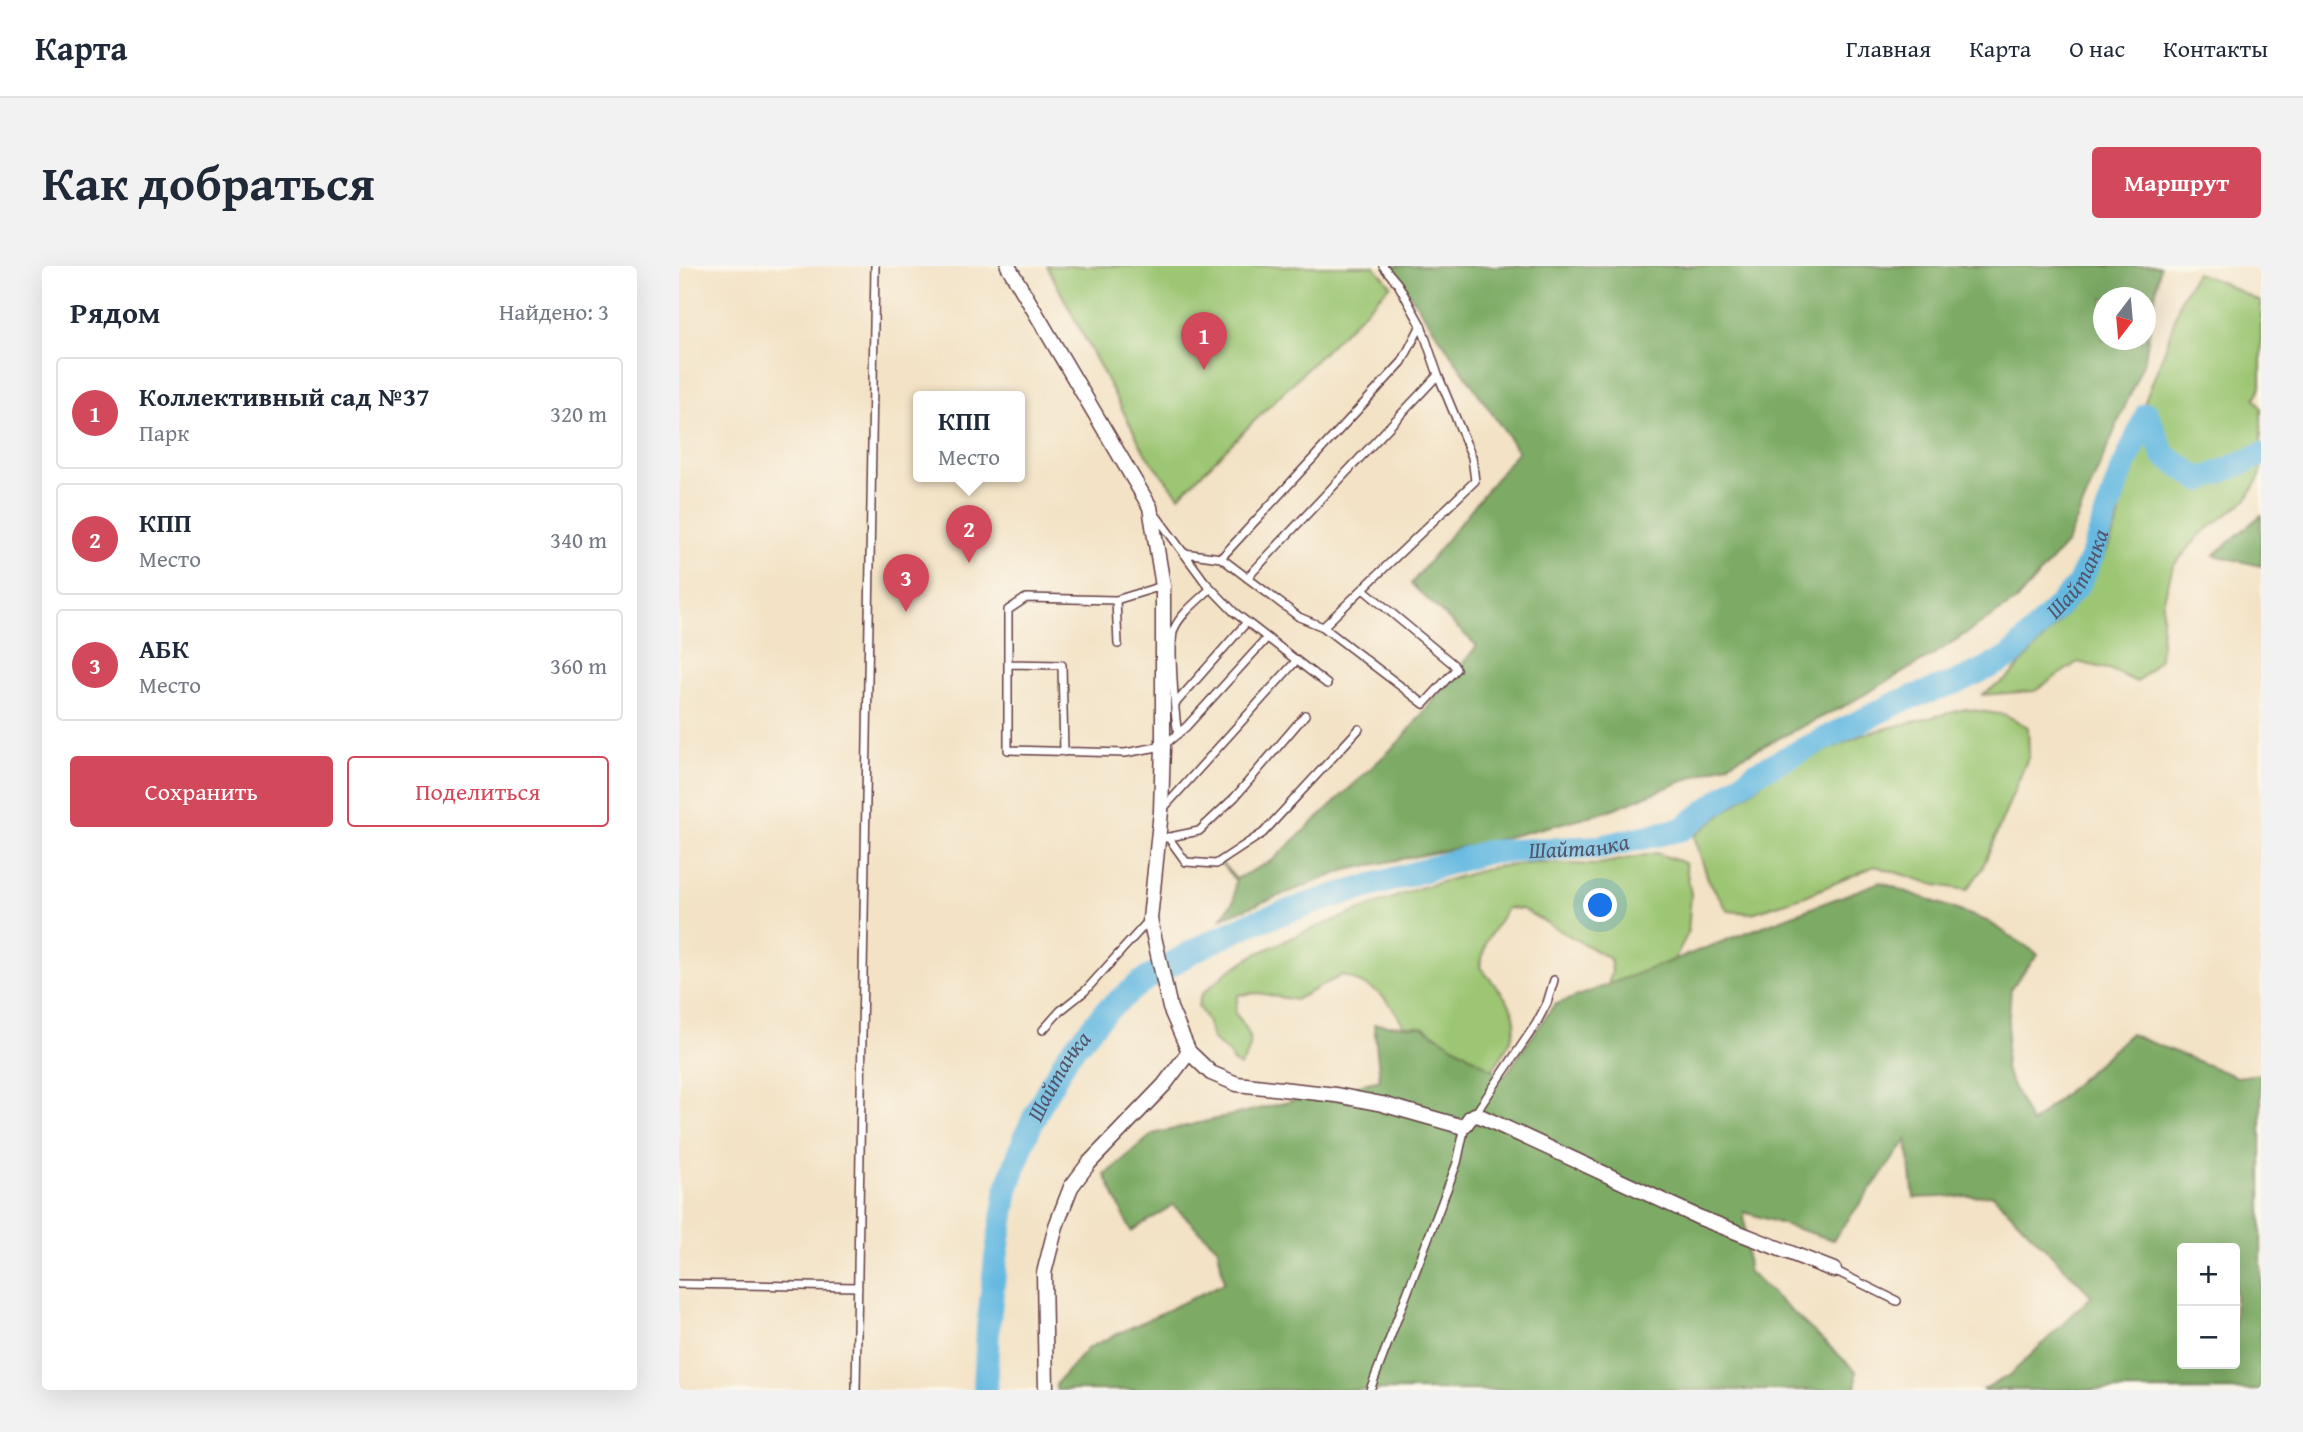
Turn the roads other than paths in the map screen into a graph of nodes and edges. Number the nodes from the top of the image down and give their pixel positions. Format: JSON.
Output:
{"nodes":[{"id":1,"x":875,"y":266,"type":"edge"},
{"id":2,"x":1008,"y":266,"type":"edge"},
{"id":3,"x":1383,"y":266,"type":"edge"},
{"id":4,"x":1421,"y":325,"type":"junction"},
{"id":5,"x":1439,"y":375,"type":"junction"},
{"id":6,"x":1150,"y":508,"type":"junction"},
{"id":7,"x":1184,"y":553,"type":"junction"},
{"id":8,"x":1221,"y":558,"type":"junction"},
{"id":9,"x":1247,"y":578,"type":"junction"},
{"id":10,"x":1163,"y":586,"type":"junction"},
{"id":11,"x":1211,"y":588,"type":"junction"},
{"id":12,"x":1363,"y":589,"type":"junction"},
{"id":13,"x":1116,"y":600,"type":"junction"},
{"id":14,"x":1247,"y":622,"type":"junction"},
{"id":15,"x":1323,"y":627,"type":"junction"},
{"id":16,"x":1267,"y":638,"type":"junction"},
{"id":17,"x":1118,"y":644,"type":"dead end"},
{"id":18,"x":1296,"y":661,"type":"junction"},
{"id":19,"x":1008,"y":664,"type":"junction"},
{"id":20,"x":1327,"y":684,"type":"dead end"},
{"id":21,"x":1175,"y":704,"type":"junction"},
{"id":22,"x":1305,"y":715,"type":"dead end"},
{"id":23,"x":1359,"y":729,"type":"dead end"},
{"id":24,"x":1178,"y":734,"type":"junction"},
{"id":25,"x":1163,"y":747,"type":"junction"},
{"id":26,"x":1064,"y":752,"type":"junction"},
{"id":27,"x":1161,"y":811,"type":"junction"},
{"id":28,"x":1163,"y":839,"type":"junction"},
{"id":29,"x":1150,"y":919,"type":"junction"},
{"id":30,"x":1554,"y":980,"type":"dead end"},
{"id":31,"x":1043,"y":1030,"type":"dead end"},
{"id":32,"x":1189,"y":1052,"type":"junction"},
{"id":33,"x":1470,"y":1120,"type":"junction"},
{"id":34,"x":1834,"y":1270,"type":"joint"},
{"id":35,"x":679,"y":1284,"type":"edge"},
{"id":36,"x":858,"y":1287,"type":"junction"},
{"id":37,"x":1897,"y":1301,"type":"dead end"},
{"id":38,"x":856,"y":1390,"type":"edge"},
{"id":39,"x":1046,"y":1390,"type":"edge"},
{"id":40,"x":1370,"y":1390,"type":"edge"}],
"edges":[{"from":1,"to":36,"type":"lane"},
{"from":2,"to":6,"type":"street"},
{"from":3,"to":4,"type":"lane"},
{"from":4,"to":5,"type":"lane"},
{"from":4,"to":8,"type":"lane"},
{"from":5,"to":9,"type":"lane"},
{"from":5,"to":12,"type":"lane"},
{"from":6,"to":7,"type":"lane"},
{"from":6,"to":10,"type":"street"},
{"from":7,"to":8,"type":"lane"},
{"from":7,"to":11,"type":"lane"},
{"from":8,"to":9,"type":"lane"},
{"from":9,"to":15,"type":"lane"},
{"from":10,"to":13,"type":"lane"},
{"from":10,"to":25,"type":"street"},
{"from":11,"to":14,"type":"lane"},
{"from":11,"to":21,"type":"lane"},
{"from":12,"to":15,"type":"lane"},
{"from":12,"to":15,"type":"lane"},
{"from":13,"to":17,"type":"lane"},
{"from":13,"to":19,"type":"lane"},
{"from":14,"to":16,"type":"lane"},
{"from":14,"to":21,"type":"lane"},
{"from":16,"to":18,"type":"lane"},
{"from":16,"to":24,"type":"lane"},
{"from":18,"to":20,"type":"lane"},
{"from":18,"to":27,"type":"lane"},
{"from":19,"to":26,"type":"lane"},
{"from":19,"to":26,"type":"lane"},
{"from":21,"to":24,"type":"lane"},
{"from":22,"to":28,"type":"lane"},
{"from":23,"to":28,"type":"lane"},
{"from":24,"to":25,"type":"lane"},
{"from":25,"to":26,"type":"lane"},
{"from":25,"to":27,"type":"street"},
{"from":27,"to":28,"type":"street"},
{"from":28,"to":29,"type":"street"},
{"from":29,"to":31,"type":"lane"},
{"from":29,"to":32,"type":"street"},
{"from":30,"to":33,"type":"lane"},
{"from":32,"to":33,"type":"street"},
{"from":32,"to":39,"type":"street"},
{"from":33,"to":34,"type":"street"},
{"from":33,"to":40,"type":"lane"},
{"from":34,"to":37,"type":"lane"},
{"from":35,"to":36,"type":"lane"},
{"from":36,"to":38,"type":"lane"}]}
